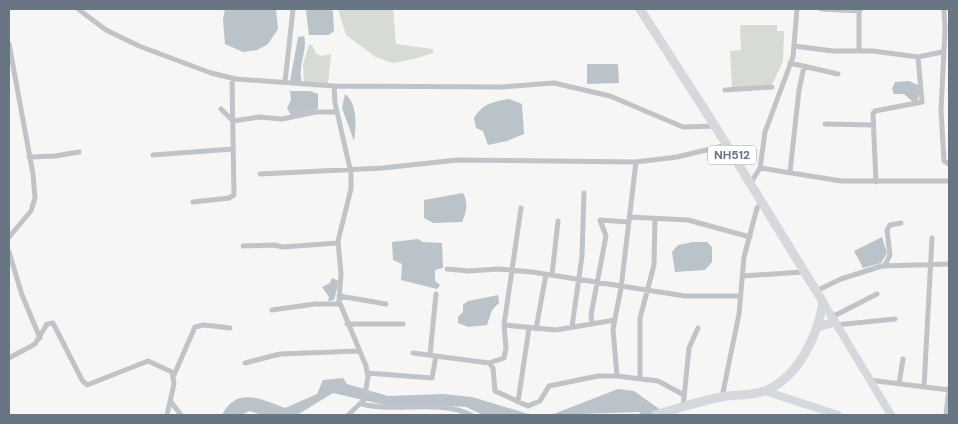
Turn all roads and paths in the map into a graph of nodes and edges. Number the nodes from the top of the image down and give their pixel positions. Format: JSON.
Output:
{"nodes":[{"id":1,"x":78,"y":9,"type":"edge"},
{"id":2,"x":293,"y":9,"type":"edge"},
{"id":3,"x":640,"y":9,"type":"edge"},
{"id":4,"x":797,"y":9,"type":"edge"},
{"id":5,"x":821,"y":9,"type":"edge"},
{"id":6,"x":944,"y":9,"type":"edge"},
{"id":7,"x":860,"y":10,"type":"edge"},
{"id":8,"x":9,"y":44,"type":"edge"},
{"id":9,"x":794,"y":46,"type":"junction"},
{"id":10,"x":859,"y":50,"type":"junction"},
{"id":11,"x":942,"y":52,"type":"junction"},
{"id":12,"x":918,"y":57,"type":"junction"},
{"id":13,"x":790,"y":64,"type":"junction"},
{"id":14,"x":804,"y":67,"type":"junction"},
{"id":15,"x":838,"y":74,"type":"dead end"},
{"id":16,"x":232,"y":78,"type":"junction"},
{"id":17,"x":284,"y":82,"type":"junction"},
{"id":18,"x":334,"y":86,"type":"junction"},
{"id":19,"x":772,"y":87,"type":"dead end"},
{"id":20,"x":725,"y":90,"type":"dead end"},
{"id":21,"x":221,"y":109,"type":"dead end"},
{"id":22,"x":337,"y":112,"type":"junction"},
{"id":23,"x":233,"y":121,"type":"junction"},
{"id":24,"x":825,"y":124,"type":"dead end"},
{"id":25,"x":873,"y":125,"type":"junction"},
{"id":26,"x":715,"y":126,"type":"junction"},
{"id":27,"x":727,"y":145,"type":"junction"},
{"id":28,"x":233,"y":149,"type":"junction"},
{"id":29,"x":79,"y":152,"type":"dead end"},
{"id":30,"x":153,"y":155,"type":"dead end"},
{"id":31,"x":29,"y":157,"type":"junction"},
{"id":32,"x":636,"y":162,"type":"junction"},
{"id":33,"x":949,"y":164,"type":"edge"},
{"id":34,"x":760,"y":168,"type":"junction"},
{"id":35,"x":350,"y":169,"type":"junction"},
{"id":36,"x":790,"y":172,"type":"junction"},
{"id":37,"x":260,"y":174,"type":"dead end"},
{"id":38,"x":949,"y":181,"type":"edge"},
{"id":39,"x":876,"y":182,"type":"junction"},
{"id":40,"x":750,"y":184,"type":"junction"},
{"id":41,"x":584,"y":194,"type":"dead end"},
{"id":42,"x":193,"y":202,"type":"dead end"},
{"id":43,"x":761,"y":204,"type":"junction"},
{"id":44,"x":521,"y":208,"type":"dead end"},
{"id":45,"x":628,"y":219,"type":"junction"},
{"id":46,"x":655,"y":219,"type":"junction"},
{"id":47,"x":558,"y":221,"type":"dead end"},
{"id":48,"x":901,"y":222,"type":"dead end"},
{"id":49,"x":9,"y":237,"type":"edge"},
{"id":50,"x":750,"y":237,"type":"junction"},
{"id":51,"x":932,"y":238,"type":"dead end"},
{"id":52,"x":338,"y":243,"type":"junction"},
{"id":53,"x":243,"y":246,"type":"dead end"},
{"id":54,"x":9,"y":252,"type":"edge"},
{"id":55,"x":930,"y":264,"type":"junction"},
{"id":56,"x":949,"y":264,"type":"edge"},
{"id":57,"x":882,"y":266,"type":"junction"},
{"id":58,"x":447,"y":269,"type":"dead end"},
{"id":59,"x":512,"y":270,"type":"junction"},
{"id":60,"x":804,"y":272,"type":"junction"},
{"id":61,"x":549,"y":275,"type":"junction"},
{"id":62,"x":742,"y":276,"type":"junction"},
{"id":63,"x":580,"y":279,"type":"junction"},
{"id":64,"x":598,"y":283,"type":"junction"},
{"id":65,"x":621,"y":288,"type":"junction"},
{"id":66,"x":816,"y":291,"type":"junction"},
{"id":67,"x":648,"y":292,"type":"junction"},
{"id":68,"x":436,"y":294,"type":"dead end"},
{"id":69,"x":877,"y":294,"type":"dead end"},
{"id":70,"x":339,"y":296,"type":"junction"},
{"id":71,"x":740,"y":296,"type":"junction"},
{"id":72,"x":823,"y":302,"type":"junction"},
{"id":73,"x":339,"y":304,"type":"junction"},
{"id":74,"x":386,"y":304,"type":"dead end"},
{"id":75,"x":272,"y":310,"type":"dead end"},
{"id":76,"x":895,"y":319,"type":"dead end"},
{"id":77,"x":615,"y":320,"type":"junction"},
{"id":78,"x":834,"y":322,"type":"junction"},
{"id":79,"x":347,"y":324,"type":"junction"},
{"id":80,"x":403,"y":324,"type":"dead end"},
{"id":81,"x":592,"y":324,"type":"junction"},
{"id":82,"x":504,"y":325,"type":"junction"},
{"id":83,"x":572,"y":327,"type":"junction"},
{"id":84,"x":817,"y":327,"type":"junction"},
{"id":85,"x":230,"y":328,"type":"dead end"},
{"id":86,"x":528,"y":328,"type":"junction"},
{"id":87,"x":698,"y":328,"type":"dead end"},
{"id":88,"x":536,"y":329,"type":"junction"},
{"id":89,"x":40,"y":338,"type":"junction"},
{"id":90,"x":359,"y":351,"type":"junction"},
{"id":91,"x":413,"y":353,"type":"dead end"},
{"id":92,"x":430,"y":355,"type":"junction"},
{"id":93,"x":436,"y":356,"type":"junction"},
{"id":94,"x":9,"y":358,"type":"edge"},
{"id":95,"x":903,"y":359,"type":"dead end"},
{"id":96,"x":245,"y":363,"type":"dead end"},
{"id":97,"x":489,"y":363,"type":"junction"},
{"id":98,"x":174,"y":375,"type":"junction"},
{"id":99,"x":367,"y":375,"type":"junction"},
{"id":100,"x":617,"y":376,"type":"junction"},
{"id":101,"x":640,"y":379,"type":"junction"},
{"id":102,"x":868,"y":380,"type":"junction"},
{"id":103,"x":899,"y":384,"type":"junction"},
{"id":104,"x":924,"y":387,"type":"junction"},
{"id":105,"x":949,"y":389,"type":"edge"},
{"id":106,"x":766,"y":391,"type":"junction"},
{"id":107,"x":684,"y":395,"type":"junction"},
{"id":108,"x":722,"y":397,"type":"junction"},
{"id":109,"x":172,"y":402,"type":"junction"},
{"id":110,"x":363,"y":402,"type":"junction"},
{"id":111,"x":518,"y":402,"type":"junction"},
{"id":112,"x":680,"y":408,"type":"junction"},
{"id":113,"x":167,"y":415,"type":"edge"},
{"id":114,"x":181,"y":415,"type":"edge"},
{"id":115,"x":348,"y":415,"type":"edge"},
{"id":116,"x":471,"y":415,"type":"edge"},
{"id":117,"x":655,"y":415,"type":"edge"},
{"id":118,"x":838,"y":415,"type":"edge"},
{"id":119,"x":891,"y":415,"type":"edge"},
{"id":120,"x":946,"y":415,"type":"edge"}],
"edges":[{"from":1,"to":16,"type":"street"},
{"from":2,"to":17,"type":"street"},
{"from":3,"to":26,"type":"highway","number":"NH512"},
{"from":4,"to":9,"type":"street"},
{"from":5,"to":7,"type":"street"},
{"from":6,"to":11,"type":"street"},
{"from":7,"to":10,"type":"street"},
{"from":8,"to":31,"type":"street"},
{"from":9,"to":10,"type":"street"},
{"from":9,"to":13,"type":"street"},
{"from":10,"to":12,"type":"street"},
{"from":11,"to":12,"type":"street"},
{"from":11,"to":33,"type":"street"},
{"from":12,"to":25,"type":"street"},
{"from":13,"to":14,"type":"street"},
{"from":13,"to":34,"type":"street"},
{"from":14,"to":15,"type":"street"},
{"from":14,"to":36,"type":"street"},
{"from":16,"to":17,"type":"street"},
{"from":16,"to":23,"type":"street"},
{"from":17,"to":18,"type":"street"},
{"from":18,"to":22,"type":"street"},
{"from":18,"to":26,"type":"street"},
{"from":19,"to":20,"type":"street"},
{"from":21,"to":23,"type":"street"},
{"from":22,"to":23,"type":"street"},
{"from":22,"to":35,"type":"street"},
{"from":23,"to":28,"type":"street"},
{"from":24,"to":25,"type":"street"},
{"from":25,"to":39,"type":"street"},
{"from":26,"to":27,"type":"highway","number":"NH512"},
{"from":27,"to":32,"type":"street"},
{"from":27,"to":40,"type":"highway","number":"NH512"},
{"from":28,"to":30,"type":"street"},
{"from":28,"to":42,"type":"street"},
{"from":29,"to":31,"type":"street"},
{"from":31,"to":49,"type":"street"},
{"from":32,"to":35,"type":"street"},
{"from":32,"to":45,"type":"street"},
{"from":34,"to":36,"type":"street"},
{"from":34,"to":40,"type":"street"},
{"from":35,"to":37,"type":"street"},
{"from":35,"to":52,"type":"street"},
{"from":36,"to":39,"type":"street"},
{"from":38,"to":39,"type":"street"},
{"from":40,"to":43,"type":"highway","number":"NH512"},
{"from":41,"to":63,"type":"street"},
{"from":43,"to":50,"type":"street"},
{"from":43,"to":60,"type":"highway","number":"NH512"},
{"from":44,"to":59,"type":"street"},
{"from":45,"to":46,"type":"street"},
{"from":45,"to":64,"type":"street"},
{"from":45,"to":65,"type":"street"},
{"from":46,"to":50,"type":"street"},
{"from":46,"to":67,"type":"street"},
{"from":47,"to":61,"type":"street"},
{"from":48,"to":57,"type":"street"},
{"from":50,"to":62,"type":"street"},
{"from":51,"to":55,"type":"street"},
{"from":52,"to":53,"type":"street"},
{"from":52,"to":70,"type":"street"},
{"from":54,"to":89,"type":"street"},
{"from":55,"to":56,"type":"street"},
{"from":55,"to":57,"type":"street"},
{"from":55,"to":104,"type":"street"},
{"from":57,"to":66,"type":"street"},
{"from":58,"to":59,"type":"street"},
{"from":59,"to":61,"type":"street"},
{"from":59,"to":82,"type":"street"},
{"from":60,"to":62,"type":"street"},
{"from":60,"to":66,"type":"highway","number":"NH512"},
{"from":61,"to":63,"type":"street"},
{"from":61,"to":88,"type":"street"},
{"from":62,"to":71,"type":"street"},
{"from":63,"to":64,"type":"street"},
{"from":63,"to":83,"type":"street"},
{"from":64,"to":65,"type":"street"},
{"from":64,"to":81,"type":"street"},
{"from":65,"to":67,"type":"street"},
{"from":65,"to":77,"type":"street"},
{"from":66,"to":72,"type":"highway","number":"NH512"},
{"from":67,"to":71,"type":"street"},
{"from":67,"to":101,"type":"street"},
{"from":68,"to":92,"type":"street"},
{"from":69,"to":78,"type":"street"},
{"from":70,"to":73,"type":"street"},
{"from":70,"to":74,"type":"street"},
{"from":71,"to":108,"type":"street"},
{"from":72,"to":78,"type":"main road"},
{"from":72,"to":84,"type":"highway"},
{"from":73,"to":75,"type":"street"},
{"from":73,"to":79,"type":"street"},
{"from":76,"to":78,"type":"street"},
{"from":77,"to":81,"type":"street"},
{"from":77,"to":100,"type":"street"},
{"from":78,"to":84,"type":"highway"},
{"from":78,"to":102,"type":"main road"},
{"from":79,"to":80,"type":"street"},
{"from":79,"to":90,"type":"street"},
{"from":81,"to":83,"type":"street"},
{"from":82,"to":86,"type":"street"},
{"from":82,"to":97,"type":"street"},
{"from":83,"to":88,"type":"street"},
{"from":84,"to":106,"type":"highway"},
{"from":85,"to":98,"type":"street"},
{"from":86,"to":88,"type":"street"},
{"from":86,"to":111,"type":"street"},
{"from":87,"to":107,"type":"street"},
{"from":89,"to":94,"type":"street"},
{"from":89,"to":98,"type":"street"},
{"from":90,"to":96,"type":"street"},
{"from":90,"to":99,"type":"street"},
{"from":91,"to":92,"type":"street"},
{"from":92,"to":93,"type":"street"},
{"from":93,"to":97,"type":"street"},
{"from":93,"to":99,"type":"street"},
{"from":95,"to":103,"type":"street"},
{"from":97,"to":111,"type":"street"},
{"from":98,"to":109,"type":"street"},
{"from":99,"to":110,"type":"street"},
{"from":100,"to":101,"type":"street"},
{"from":100,"to":111,"type":"street"},
{"from":101,"to":107,"type":"street"},
{"from":102,"to":103,"type":"street"},
{"from":102,"to":119,"type":"main road"},
{"from":103,"to":104,"type":"street"},
{"from":104,"to":105,"type":"street"},
{"from":105,"to":120,"type":"street"},
{"from":106,"to":108,"type":"highway"},
{"from":106,"to":118,"type":"main road"},
{"from":107,"to":112,"type":"street"},
{"from":108,"to":112,"type":"highway"},
{"from":109,"to":113,"type":"street"},
{"from":109,"to":114,"type":"street"},
{"from":110,"to":115,"type":"street"},
{"from":110,"to":116,"type":"street"},
{"from":112,"to":117,"type":"highway"}]}
